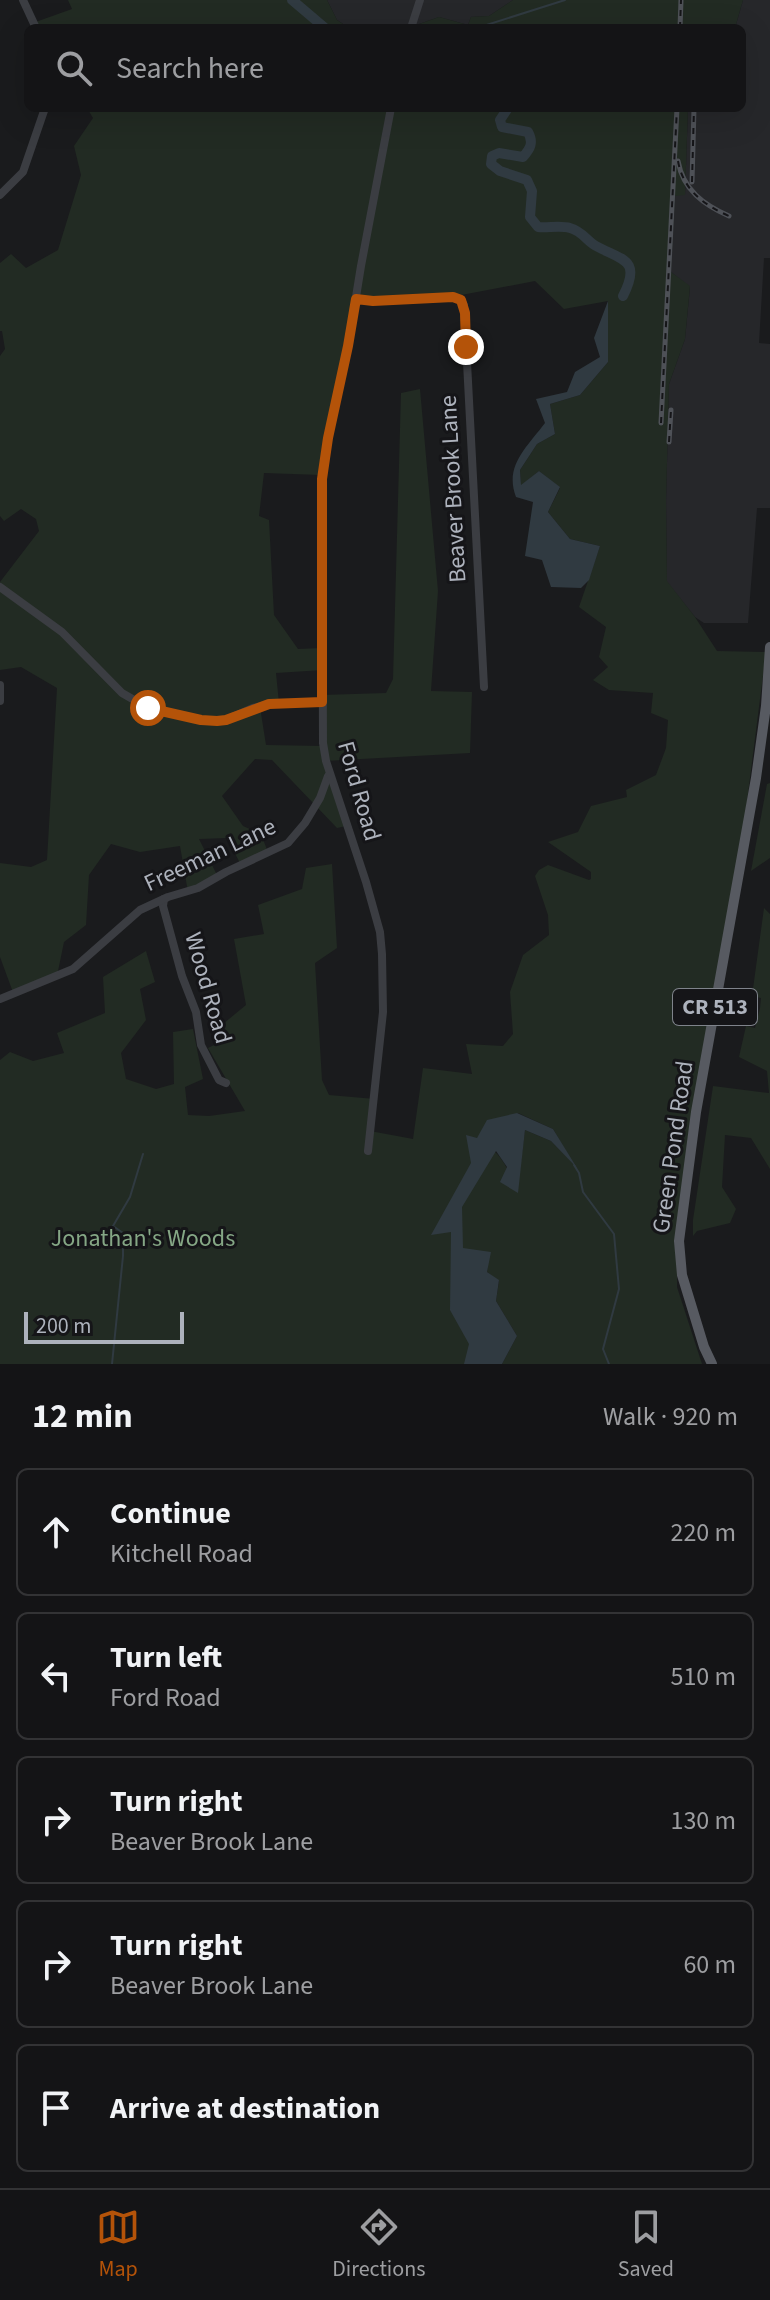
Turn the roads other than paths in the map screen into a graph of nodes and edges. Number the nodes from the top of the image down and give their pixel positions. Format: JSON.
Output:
{"nodes":[{"id":1,"x":23,"y":0,"type":"edge"},
{"id":2,"x":420,"y":0,"type":"edge"},
{"id":3,"x":34,"y":24,"type":"edge"},
{"id":4,"x":412,"y":24,"type":"edge"},
{"id":5,"x":44,"y":112,"type":"edge"},
{"id":6,"x":390,"y":112,"type":"edge"},
{"id":7,"x":0,"y":195,"type":"edge"},
{"id":8,"x":356,"y":299,"type":"junction"},
{"id":9,"x":0,"y":587,"type":"edge"},
{"id":10,"x":770,"y":647,"type":"edge"},
{"id":11,"x":0,"y":685,"type":"edge"},
{"id":12,"x":484,"y":687,"type":"dead end"},
{"id":13,"x":0,"y":701,"type":"edge"},
{"id":14,"x":322,"y":702,"type":"junction"},
{"id":15,"x":768,"y":706,"type":"edge"},
{"id":16,"x":329,"y":771,"type":"junction"},
{"id":17,"x":164,"y":899,"type":"junction"},
{"id":18,"x":0,"y":999,"type":"edge"},
{"id":19,"x":226,"y":1083,"type":"dead end"},
{"id":20,"x":368,"y":1151,"type":"dead end"},
{"id":21,"x":712,"y":1364,"type":"edge"}],
"edges":[{"from":1,"to":3,"type":"street"},
{"from":2,"to":4,"type":"street"},
{"from":5,"to":7,"type":"street"},
{"from":6,"to":8,"type":"street","name":"Ford Road"},
{"from":8,"to":12,"type":"street","name":"Beaver Brook Lane"},
{"from":8,"to":14,"type":"street","name":"Ford Road"},
{"from":9,"to":14,"type":"street"},
{"from":10,"to":15,"type":"main road","name":"Green Pond Road","number":"CR 513"},
{"from":11,"to":13,"type":"street"},
{"from":14,"to":16,"type":"street","name":"Ford Road"},
{"from":15,"to":21,"type":"main road","name":"Green Pond Road","number":"CR 513"},
{"from":16,"to":17,"type":"street","name":"Freeman Lane"},
{"from":16,"to":20,"type":"street","name":"Ford Road"},
{"from":17,"to":18,"type":"street","name":"Freeman Lane"},
{"from":17,"to":19,"type":"street","name":"Wood Road"}]}
